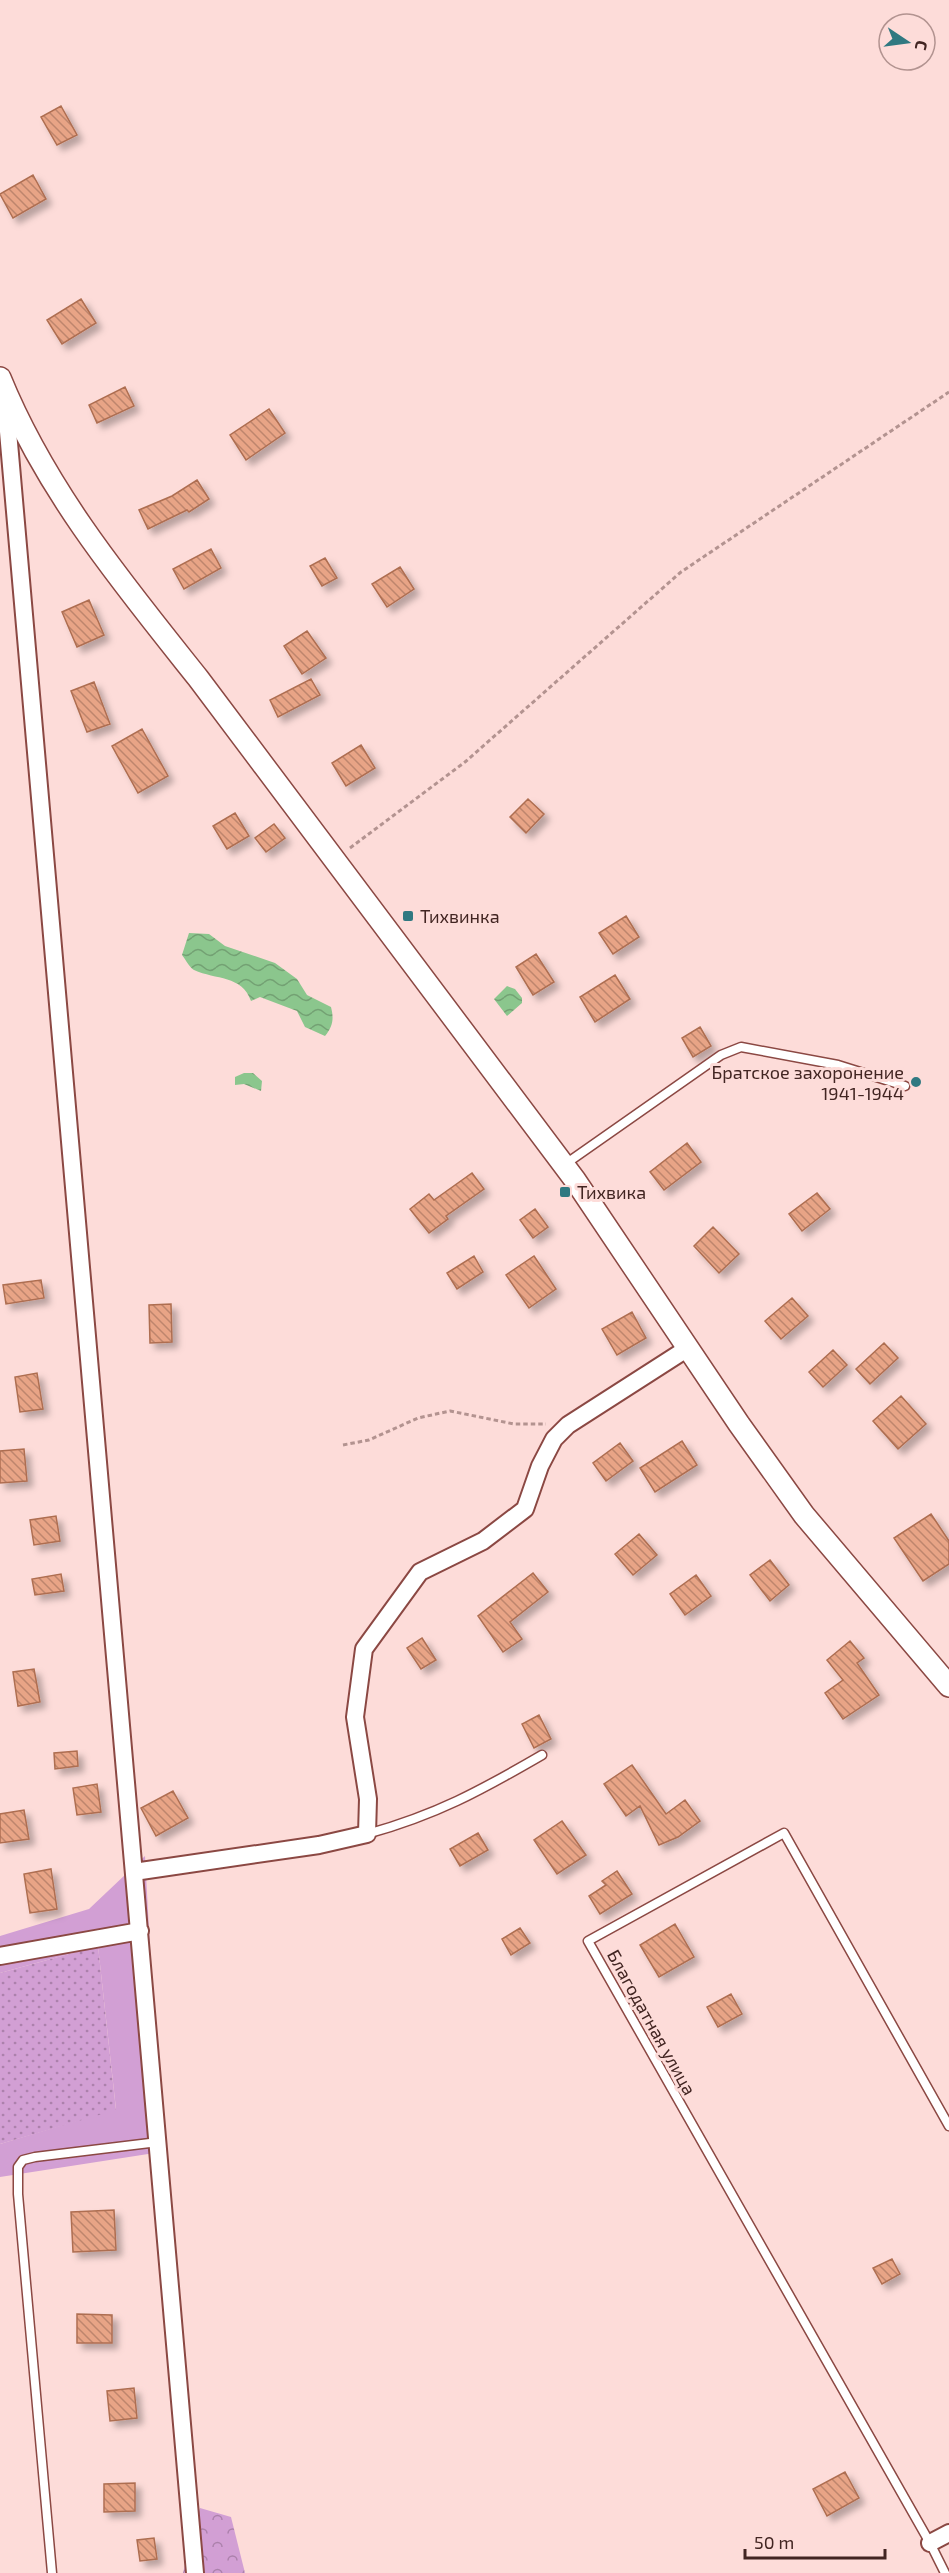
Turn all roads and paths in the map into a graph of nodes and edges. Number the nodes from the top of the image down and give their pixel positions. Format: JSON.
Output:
{"nodes":[{"id":1,"x":2,"y":383,"type":"edge"},
{"id":2,"x":949,"y":392,"type":"edge"},
{"id":3,"x":335,"y":860,"type":"junction"},
{"id":4,"x":905,"y":1086,"type":"dead end"},
{"id":5,"x":564,"y":1165,"type":"junction"},
{"id":6,"x":688,"y":1348,"type":"junction"},
{"id":7,"x":568,"y":1425,"type":"junction"},
{"id":8,"x":343,"y":1445,"type":"dead end"},
{"id":9,"x":949,"y":1686,"type":"edge"},
{"id":10,"x":542,"y":1755,"type":"dead end"},
{"id":11,"x":367,"y":1834,"type":"junction"},
{"id":12,"x":134,"y":1872,"type":"junction"},
{"id":13,"x":140,"y":1931,"type":"junction"},
{"id":14,"x":0,"y":1956,"type":"edge"},
{"id":15,"x":949,"y":2126,"type":"edge"},
{"id":16,"x":158,"y":2142,"type":"junction"},
{"id":17,"x":949,"y":2533,"type":"edge"},
{"id":18,"x":930,"y":2542,"type":"junction"},
{"id":19,"x":52,"y":2573,"type":"edge"},
{"id":20,"x":195,"y":2573,"type":"edge"},
{"id":21,"x":945,"y":2573,"type":"edge"}],
"edges":[{"from":1,"to":3,"type":"street"},
{"from":1,"to":12,"type":"street"},
{"from":2,"to":3,"type":"path"},
{"from":3,"to":5,"type":"street"},
{"from":4,"to":5,"type":"lane"},
{"from":5,"to":6,"type":"street"},
{"from":6,"to":7,"type":"street"},
{"from":6,"to":9,"type":"street"},
{"from":7,"to":8,"type":"path"},
{"from":7,"to":11,"type":"street"},
{"from":10,"to":11,"type":"lane"},
{"from":11,"to":12,"type":"street"},
{"from":12,"to":13,"type":"street"},
{"from":13,"to":14,"type":"street"},
{"from":13,"to":16,"type":"street"},
{"from":15,"to":18,"type":"lane","name":"Благодатная улица"},
{"from":16,"to":19,"type":"lane"},
{"from":16,"to":20,"type":"street"},
{"from":17,"to":18,"type":"street"},
{"from":18,"to":21,"type":"lane"}]}
